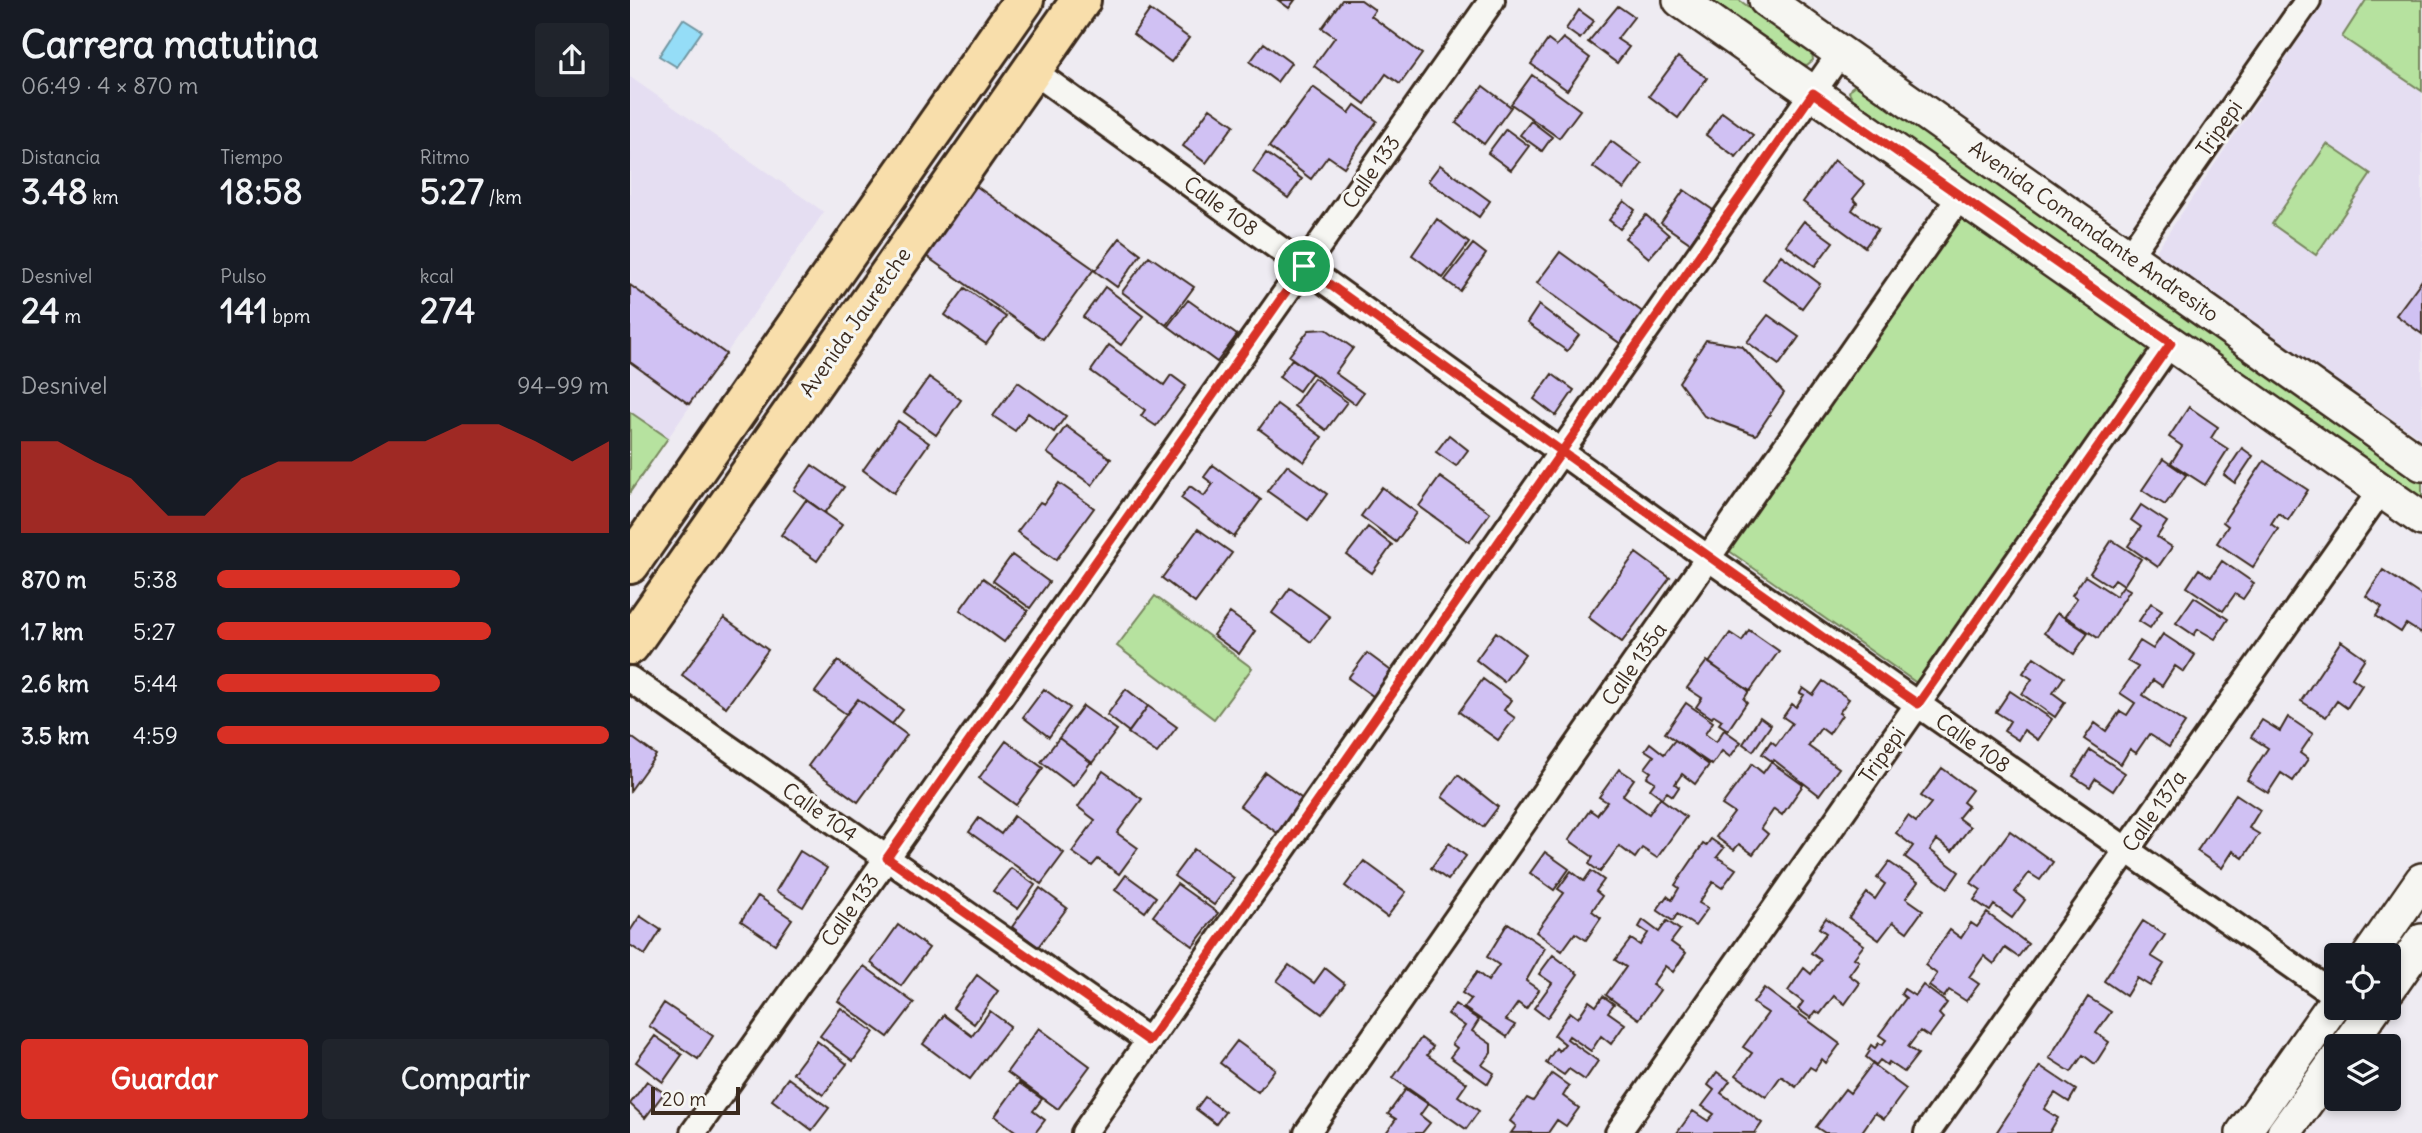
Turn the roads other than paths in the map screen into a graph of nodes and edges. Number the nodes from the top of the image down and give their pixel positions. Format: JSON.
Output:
{"nodes":[{"id":1,"x":1024,"y":0,"type":"edge"},
{"id":2,"x":1081,"y":0,"type":"edge"},
{"id":3,"x":1492,"y":0,"type":"edge"},
{"id":4,"x":1680,"y":0,"type":"edge"},
{"id":5,"x":1766,"y":0,"type":"edge"},
{"id":6,"x":2308,"y":0,"type":"edge"},
{"id":7,"x":1841,"y":52,"type":"junction"},
{"id":8,"x":1032,"y":70,"type":"junction"},
{"id":9,"x":1813,"y":93,"type":"junction"},
{"id":10,"x":1961,"y":195,"type":"junction"},
{"id":11,"x":2129,"y":256,"type":"junction"},
{"id":12,"x":1304,"y":266,"type":"junction"},
{"id":13,"x":2171,"y":343,"type":"junction"},
{"id":14,"x":1561,"y":452,"type":"junction"},
{"id":15,"x":2422,"y":464,"type":"edge"},
{"id":16,"x":2381,"y":490,"type":"junction"},
{"id":17,"x":2422,"y":519,"type":"edge"},
{"id":18,"x":1709,"y":558,"type":"junction"},
{"id":19,"x":630,"y":564,"type":"edge"},
{"id":20,"x":630,"y":645,"type":"edge"},
{"id":21,"x":630,"y":679,"type":"edge"},
{"id":22,"x":1918,"y":704,"type":"junction"},
{"id":23,"x":2127,"y":850,"type":"junction"},
{"id":24,"x":887,"y":858,"type":"junction"},
{"id":25,"x":2422,"y":880,"type":"edge"},
{"id":26,"x":2422,"y":941,"type":"edge"},
{"id":27,"x":2378,"y":943,"type":"edge"},
{"id":28,"x":2401,"y":971,"type":"edge"},
{"id":29,"x":2324,"y":988,"type":"edge"},
{"id":30,"x":2324,"y":1018,"type":"edge"},
{"id":31,"x":1149,"y":1041,"type":"junction"},
{"id":32,"x":2324,"y":1078,"type":"edge"},
{"id":33,"x":693,"y":1133,"type":"edge"},
{"id":34,"x":1084,"y":1133,"type":"edge"},
{"id":35,"x":1307,"y":1133,"type":"edge"},
{"id":36,"x":1618,"y":1133,"type":"edge"},
{"id":37,"x":1927,"y":1133,"type":"edge"},
{"id":38,"x":2243,"y":1133,"type":"edge"},
{"id":39,"x":2284,"y":1133,"type":"edge"}],
"edges":[{"from":1,"to":19,"type":"main road"},
{"from":2,"to":8,"type":"main road","name":"Avenida Jauretche"},
{"from":3,"to":12,"type":"street","name":"Calle 133"},
{"from":4,"to":9,"type":"main road"},
{"from":5,"to":7,"type":"main road","name":"Avenida Comandante Andresito"},
{"from":6,"to":11,"type":"street","name":"Tripepi"},
{"from":7,"to":9,"type":"street"},
{"from":7,"to":11,"type":"main road","name":"Avenida Comandante Andresito"},
{"from":8,"to":12,"type":"street","name":"Calle 108"},
{"from":8,"to":20,"type":"main road","name":"Avenida Jauretche"},
{"from":9,"to":10,"type":"main road"},
{"from":9,"to":14,"type":"street"},
{"from":10,"to":13,"type":"main road"},
{"from":10,"to":18,"type":"street","name":"Calle 135a"},
{"from":11,"to":15,"type":"main road","name":"Avenida Comandante Andresito"},
{"from":12,"to":14,"type":"street","name":"Calle 108"},
{"from":12,"to":24,"type":"street","name":"Calle 133"},
{"from":13,"to":16,"type":"main road"},
{"from":13,"to":22,"type":"street","name":"Tripepi"},
{"from":14,"to":18,"type":"street","name":"Calle 108"},
{"from":14,"to":31,"type":"street"},
{"from":16,"to":17,"type":"main road"},
{"from":16,"to":23,"type":"street","name":"Calle 137a"},
{"from":18,"to":22,"type":"street","name":"Calle 108"},
{"from":18,"to":35,"type":"street","name":"Calle 135a"},
{"from":21,"to":24,"type":"street","name":"Calle 104"},
{"from":22,"to":23,"type":"street","name":"Calle 108"},
{"from":22,"to":36,"type":"street","name":"Tripepi"},
{"from":23,"to":29,"type":"street","name":"Calle 108"},
{"from":23,"to":37,"type":"street","name":"Calle 137a"},
{"from":24,"to":31,"type":"street","name":"Calle 104"},
{"from":24,"to":33,"type":"street","name":"Calle 133"},
{"from":25,"to":27,"type":"main road"},
{"from":26,"to":28,"type":"main road"},
{"from":30,"to":38,"type":"main road"},
{"from":31,"to":34,"type":"street"},
{"from":32,"to":39,"type":"main road"}]}
